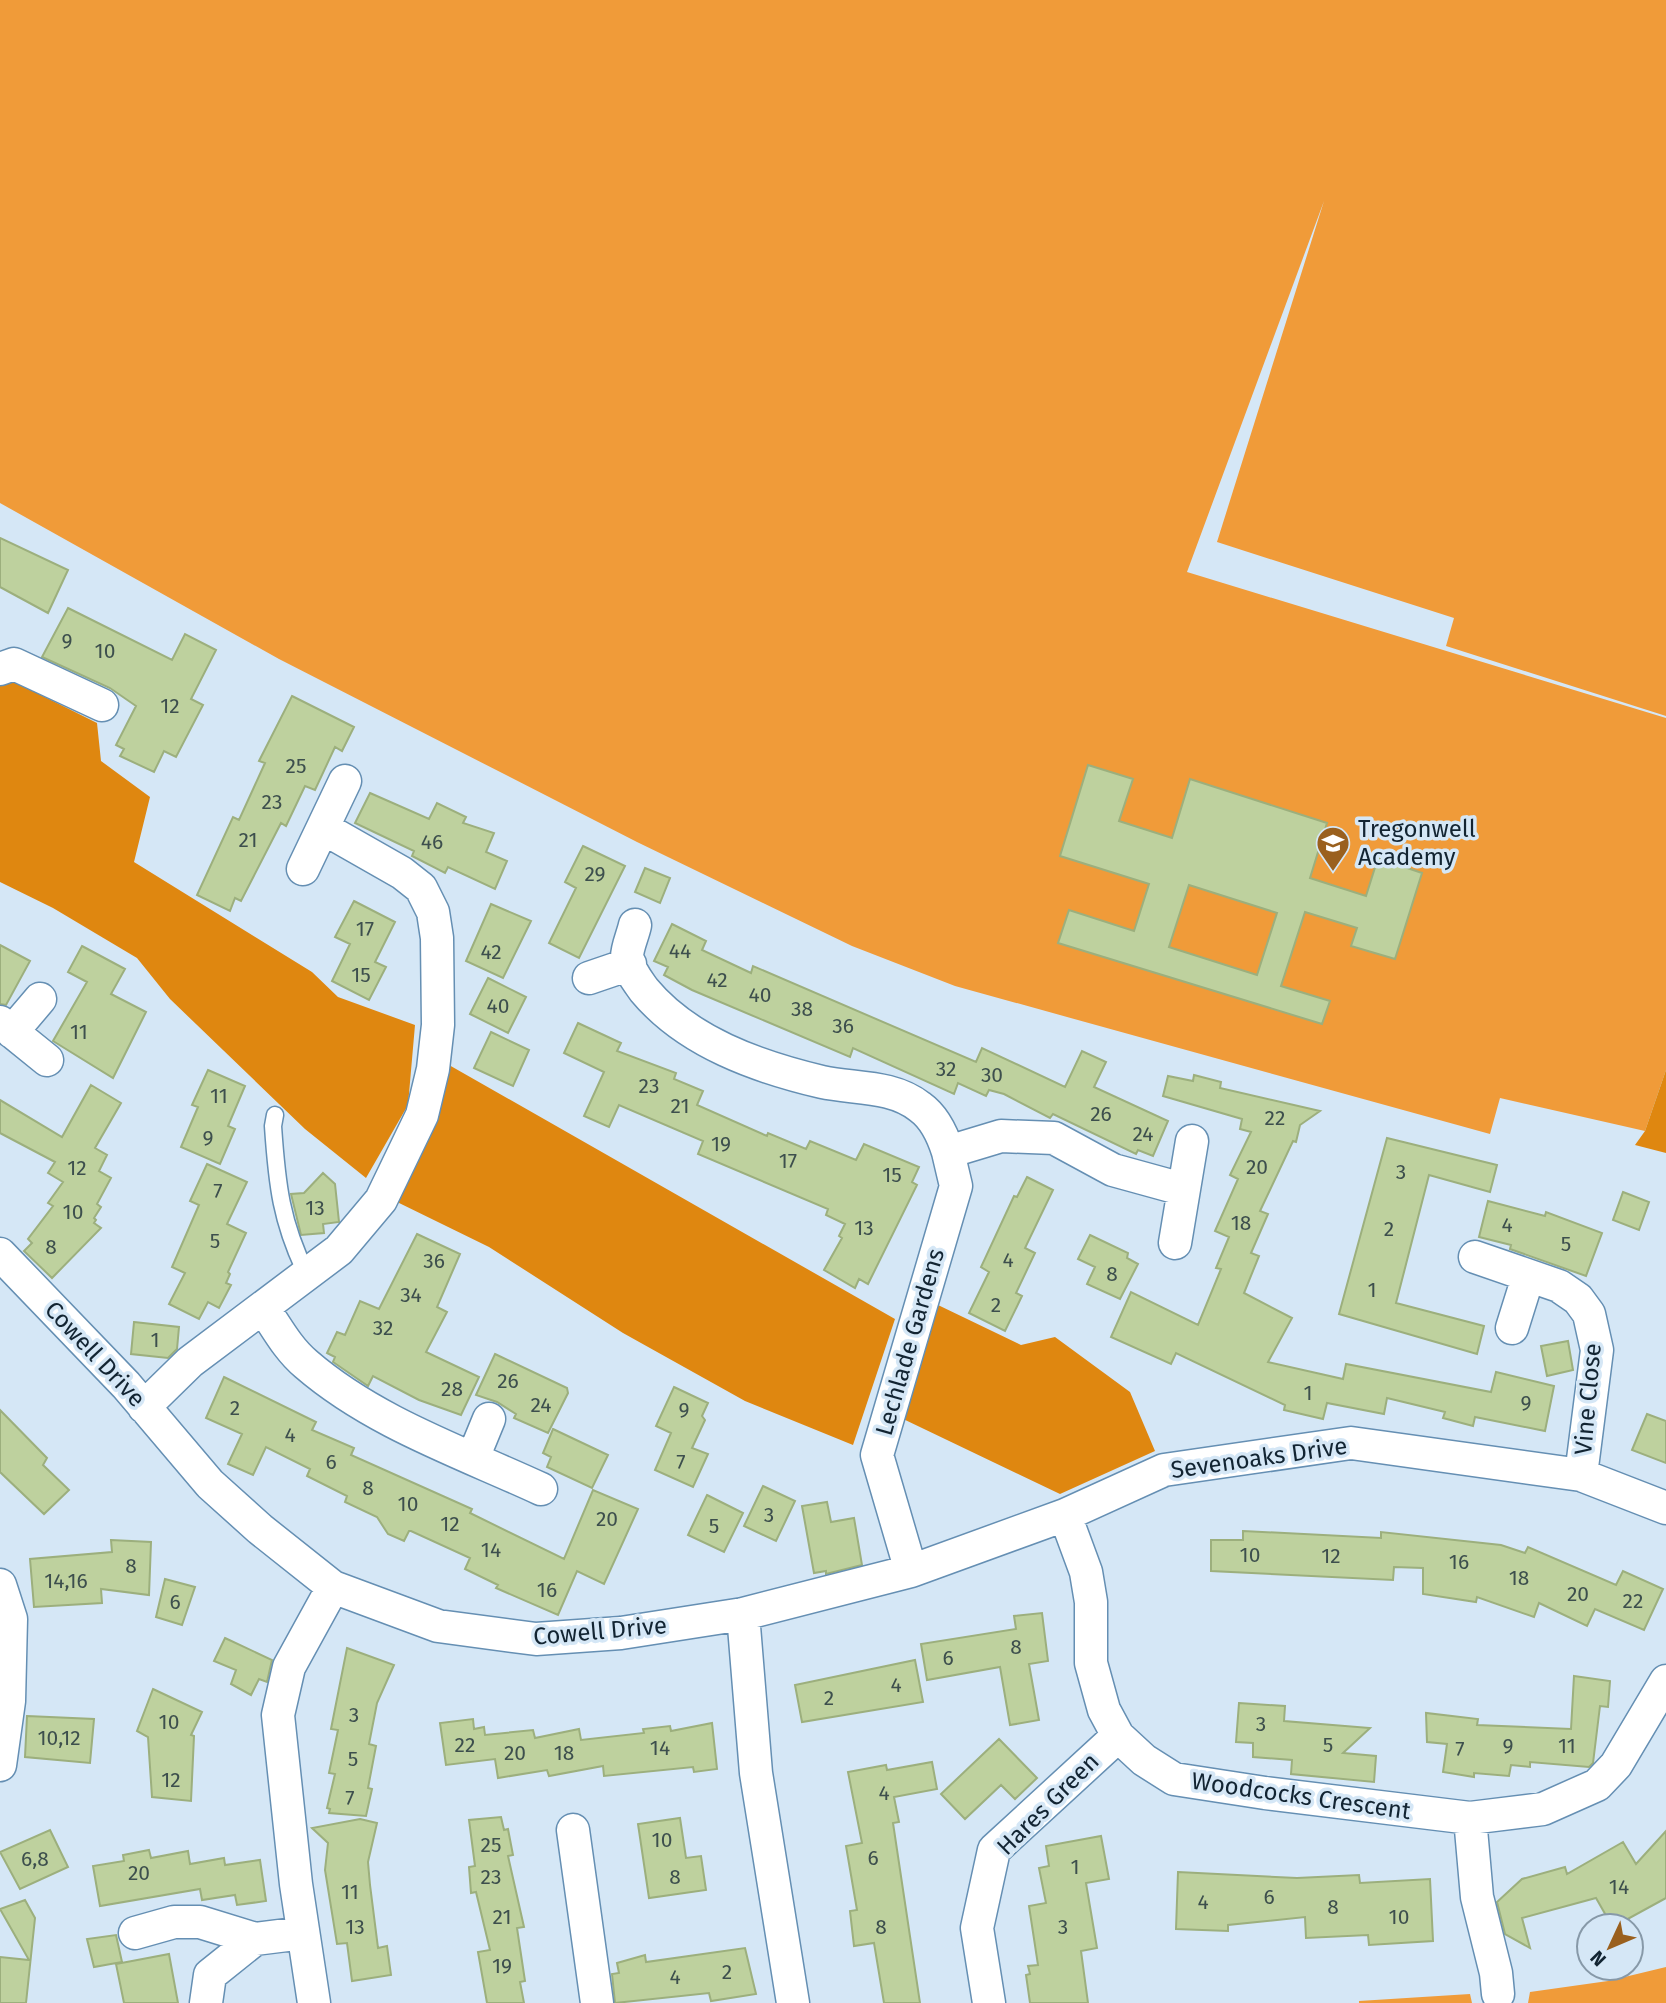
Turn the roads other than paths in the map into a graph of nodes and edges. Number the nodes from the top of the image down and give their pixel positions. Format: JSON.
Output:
{"nodes":[{"id":1,"x":0,"y":669,"type":"edge"},
{"id":2,"x":102,"y":705,"type":"dead end"},
{"id":3,"x":345,"y":781,"type":"dead end"},
{"id":4,"x":323,"y":828,"type":"junction"},
{"id":5,"x":303,"y":869,"type":"dead end"},
{"id":6,"x":635,"y":925,"type":"dead end"},
{"id":7,"x":630,"y":964,"type":"junction"},
{"id":8,"x":589,"y":978,"type":"dead end"},
{"id":9,"x":40,"y":999,"type":"dead end"},
{"id":10,"x":6,"y":1027,"type":"edge"},
{"id":11,"x":47,"y":1060,"type":"dead end"},
{"id":12,"x":275,"y":1115,"type":"dead end"},
{"id":13,"x":1192,"y":1141,"type":"dead end"},
{"id":14,"x":948,"y":1152,"type":"junction"},
{"id":15,"x":1182,"y":1189,"type":"junction"},
{"id":16,"x":1175,"y":1243,"type":"dead end"},
{"id":17,"x":0,"y":1254,"type":"edge"},
{"id":18,"x":1475,"y":1257,"type":"dead end"},
{"id":19,"x":307,"y":1275,"type":"junction"},
{"id":20,"x":1528,"y":1278,"type":"junction"},
{"id":21,"x":264,"y":1309,"type":"junction"},
{"id":22,"x":1512,"y":1328,"type":"dead end"},
{"id":23,"x":144,"y":1408,"type":"junction"},
{"id":24,"x":489,"y":1419,"type":"dead end"},
{"id":25,"x":473,"y":1458,"type":"junction"},
{"id":26,"x":1581,"y":1475,"type":"junction"},
{"id":27,"x":541,"y":1489,"type":"dead end"},
{"id":28,"x":1666,"y":1508,"type":"edge"},
{"id":29,"x":1065,"y":1515,"type":"junction"},
{"id":30,"x":911,"y":1571,"type":"junction"},
{"id":31,"x":0,"y":1585,"type":"edge"},
{"id":32,"x":333,"y":1587,"type":"junction"},
{"id":33,"x":743,"y":1614,"type":"junction"},
{"id":34,"x":1666,"y":1681,"type":"edge"},
{"id":35,"x":1118,"y":1736,"type":"junction"},
{"id":36,"x":0,"y":1765,"type":"edge"},
{"id":37,"x":1471,"y":1818,"type":"junction"},
{"id":38,"x":573,"y":1830,"type":"dead end"},
{"id":39,"x":135,"y":1933,"type":"dead end"},
{"id":40,"x":303,"y":1933,"type":"junction"},
{"id":41,"x":255,"y":1939,"type":"junction"},
{"id":42,"x":1498,"y":1994,"type":"dead end"},
{"id":43,"x":206,"y":2003,"type":"edge"},
{"id":44,"x":314,"y":2003,"type":"edge"},
{"id":45,"x":597,"y":2003,"type":"edge"},
{"id":46,"x":793,"y":2003,"type":"edge"},
{"id":47,"x":989,"y":2003,"type":"edge"}],
"edges":[{"from":1,"to":2,"type":"street"},
{"from":3,"to":4,"type":"street"},
{"from":4,"to":5,"type":"street"},
{"from":4,"to":19,"type":"street"},
{"from":6,"to":7,"type":"street"},
{"from":7,"to":8,"type":"street"},
{"from":7,"to":14,"type":"street","name":"Lechlade Gardens"},
{"from":9,"to":10,"type":"street"},
{"from":10,"to":11,"type":"street"},
{"from":12,"to":19,"type":"lane"},
{"from":13,"to":15,"type":"street"},
{"from":14,"to":15,"type":"street"},
{"from":14,"to":30,"type":"street","name":"Lechlade Gardens"},
{"from":15,"to":16,"type":"street"},
{"from":17,"to":23,"type":"street","name":"Cowell Drive"},
{"from":18,"to":20,"type":"street","name":"Vine Close"},
{"from":19,"to":21,"type":"street"},
{"from":20,"to":22,"type":"street"},
{"from":20,"to":26,"type":"street","name":"Vine Close"},
{"from":21,"to":23,"type":"street"},
{"from":21,"to":25,"type":"street"},
{"from":23,"to":32,"type":"street","name":"Cowell Drive"},
{"from":24,"to":25,"type":"street"},
{"from":25,"to":27,"type":"street"},
{"from":26,"to":28,"type":"street","name":"Sevenoaks Drive"},
{"from":26,"to":29,"type":"street","name":"Sevenoaks Drive"},
{"from":29,"to":30,"type":"street","name":"Sevenoaks Drive"},
{"from":29,"to":35,"type":"street","name":"Woodcocks Crescent"},
{"from":30,"to":33,"type":"street","name":"Sevenoaks Drive"},
{"from":31,"to":36,"type":"street"},
{"from":32,"to":33,"type":"street","name":"Cowell Drive"},
{"from":32,"to":40,"type":"street"},
{"from":33,"to":46,"type":"street"},
{"from":34,"to":37,"type":"street","name":"Woodcocks Crescent"},
{"from":35,"to":37,"type":"street","name":"Woodcocks Crescent"},
{"from":35,"to":47,"type":"street","name":"Hares Green"},
{"from":37,"to":42,"type":"street"},
{"from":38,"to":45,"type":"street"},
{"from":39,"to":41,"type":"street"},
{"from":40,"to":41,"type":"street"},
{"from":40,"to":44,"type":"street"},
{"from":41,"to":43,"type":"street"}]}
